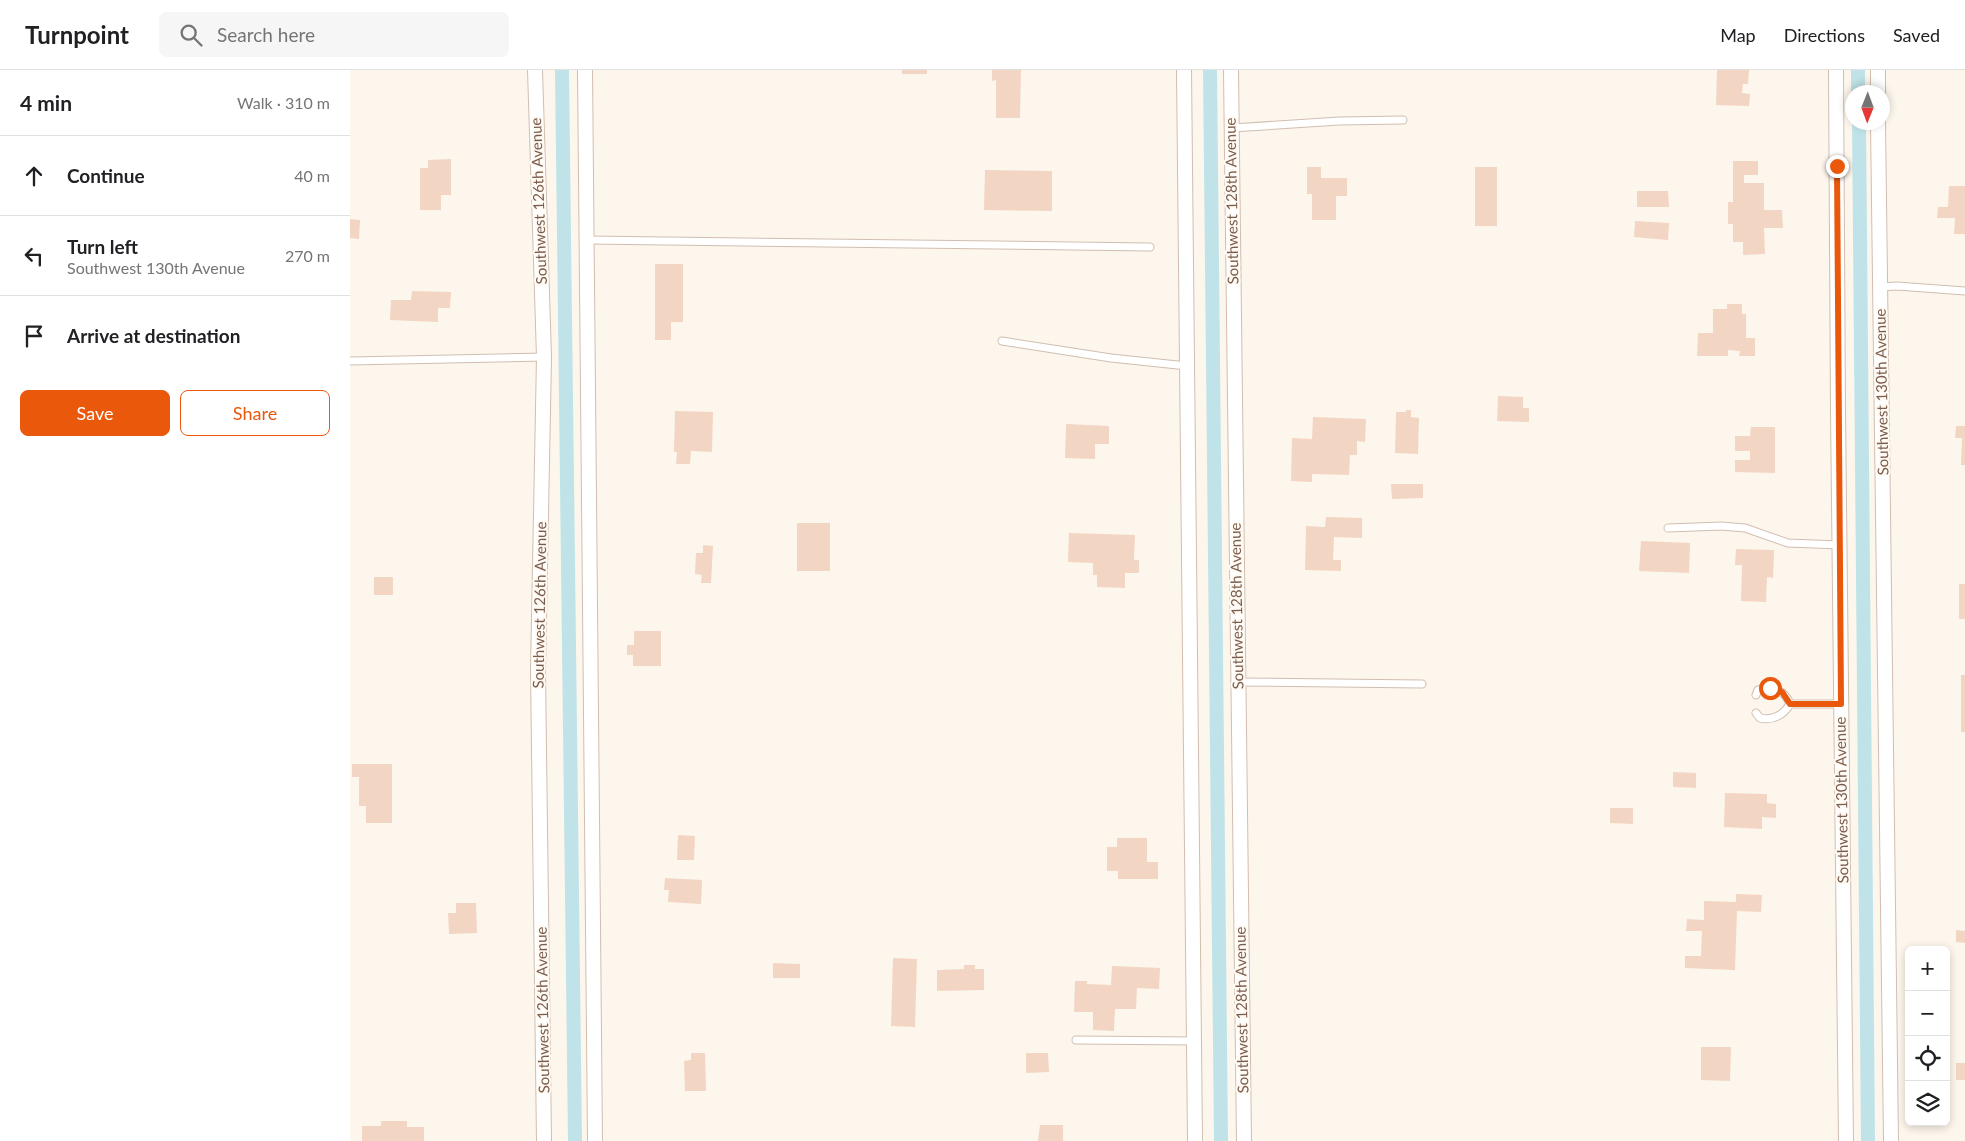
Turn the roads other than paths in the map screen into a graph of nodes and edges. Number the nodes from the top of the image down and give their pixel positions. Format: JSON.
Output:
{"nodes":[{"id":1,"x":534,"y":70,"type":"edge"},
{"id":2,"x":585,"y":70,"type":"edge"},
{"id":3,"x":1184,"y":70,"type":"edge"},
{"id":4,"x":1231,"y":70,"type":"edge"},
{"id":5,"x":1836,"y":70,"type":"edge"},
{"id":6,"x":1878,"y":70,"type":"edge"},
{"id":7,"x":1878,"y":85,"type":"edge"},
{"id":8,"x":1403,"y":120,"type":"dead end"},
{"id":9,"x":1232,"y":128,"type":"junction"},
{"id":10,"x":1878,"y":130,"type":"edge"},
{"id":11,"x":587,"y":240,"type":"junction"},
{"id":12,"x":1150,"y":247,"type":"dead end"},
{"id":13,"x":1880,"y":287,"type":"junction"},
{"id":14,"x":1965,"y":290,"type":"edge"},
{"id":15,"x":1002,"y":341,"type":"dead end"},
{"id":16,"x":544,"y":357,"type":"junction"},
{"id":17,"x":350,"y":361,"type":"edge"},
{"id":18,"x":1187,"y":366,"type":"junction"},
{"id":19,"x":1668,"y":528,"type":"dead end"},
{"id":20,"x":1840,"y":545,"type":"junction"},
{"id":21,"x":1238,"y":682,"type":"junction"},
{"id":22,"x":1422,"y":684,"type":"dead end"},
{"id":23,"x":1756,"y":695,"type":"dead end"},
{"id":24,"x":1790,"y":704,"type":"junction"},
{"id":25,"x":1841,"y":704,"type":"junction"},
{"id":26,"x":1756,"y":713,"type":"dead end"},
{"id":27,"x":1076,"y":1040,"type":"dead end"},
{"id":28,"x":1194,"y":1041,"type":"junction"},
{"id":29,"x":544,"y":1141,"type":"edge"},
{"id":30,"x":595,"y":1141,"type":"edge"},
{"id":31,"x":1194,"y":1141,"type":"edge"},
{"id":32,"x":1244,"y":1141,"type":"edge"},
{"id":33,"x":1846,"y":1141,"type":"edge"},
{"id":34,"x":1891,"y":1141,"type":"edge"}],
"edges":[{"from":1,"to":16,"type":"street","name":"Southwest 126th Avenue"},
{"from":2,"to":11,"type":"street"},
{"from":3,"to":18,"type":"street"},
{"from":4,"to":9,"type":"street","name":"Southwest 128th Avenue"},
{"from":5,"to":20,"type":"street","name":"Southwest 130th Avenue"},
{"from":6,"to":7,"type":"street"},
{"from":8,"to":9,"type":"lane"},
{"from":9,"to":21,"type":"street","name":"Southwest 128th Avenue"},
{"from":10,"to":13,"type":"street","name":"Southwest 130th Avenue"},
{"from":11,"to":12,"type":"lane"},
{"from":11,"to":30,"type":"street"},
{"from":13,"to":14,"type":"lane"},
{"from":13,"to":34,"type":"street","name":"Southwest 130th Avenue"},
{"from":15,"to":18,"type":"lane"},
{"from":16,"to":17,"type":"lane"},
{"from":16,"to":29,"type":"street","name":"Southwest 126th Avenue"},
{"from":18,"to":28,"type":"street"},
{"from":19,"to":20,"type":"lane"},
{"from":20,"to":25,"type":"street","name":"Southwest 130th Avenue"},
{"from":21,"to":22,"type":"lane"},
{"from":21,"to":32,"type":"street","name":"Southwest 128th Avenue"},
{"from":23,"to":24,"type":"lane"},
{"from":24,"to":25,"type":"lane"},
{"from":24,"to":26,"type":"lane"},
{"from":25,"to":33,"type":"street","name":"Southwest 130th Avenue"},
{"from":27,"to":28,"type":"lane"},
{"from":28,"to":31,"type":"street"}]}
